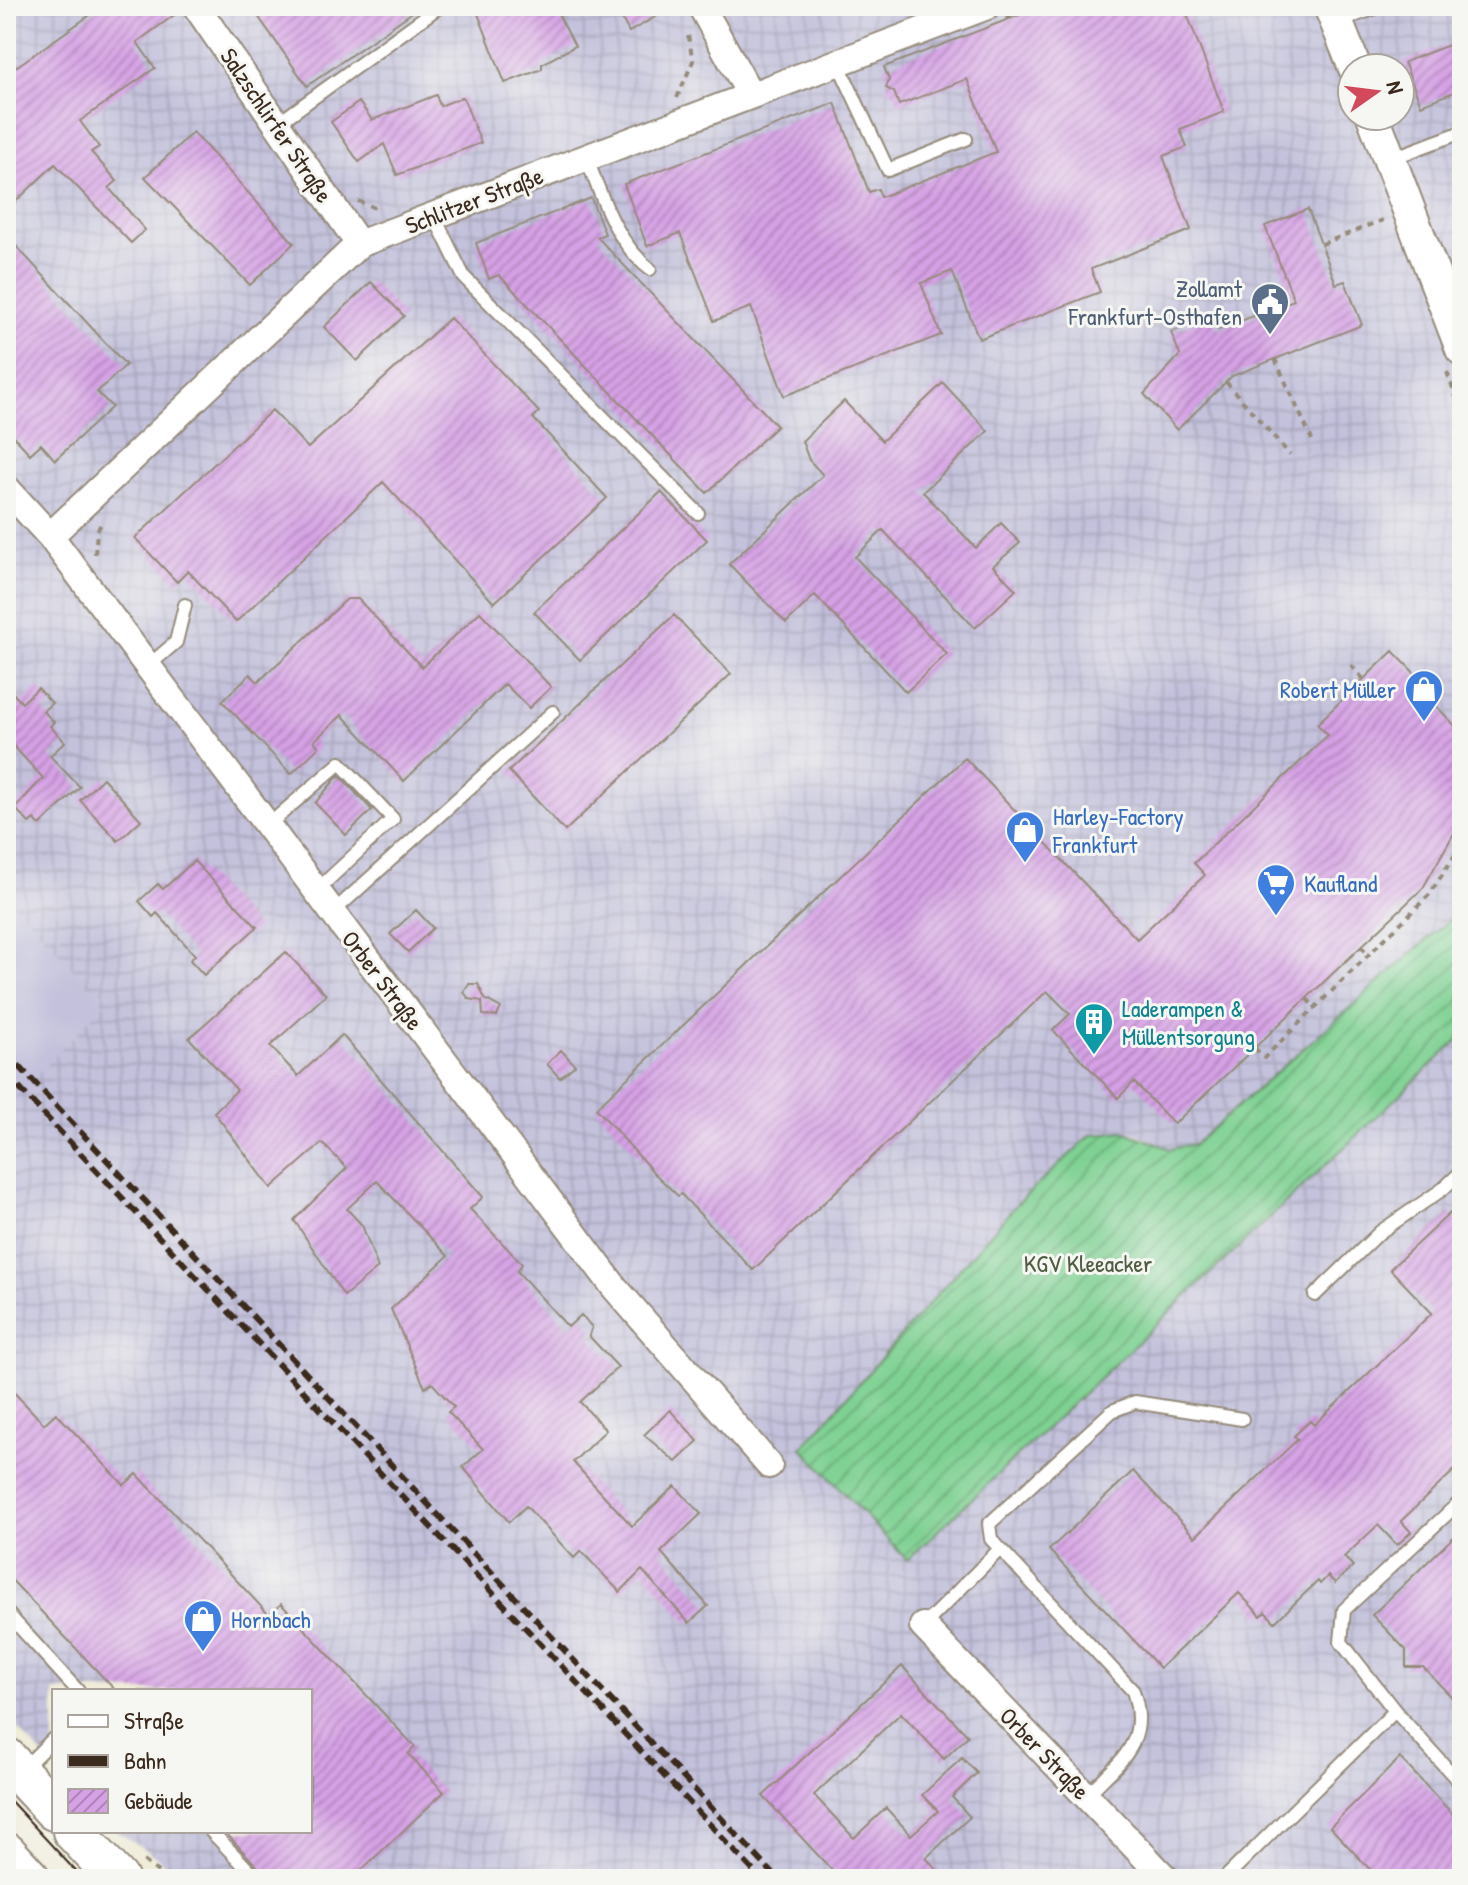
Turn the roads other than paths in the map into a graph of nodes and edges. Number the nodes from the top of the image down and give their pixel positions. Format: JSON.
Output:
{"nodes":[{"id":1,"x":196,"y":6,"type":"edge"},
{"id":2,"x":440,"y":6,"type":"edge"},
{"id":3,"x":1381,"y":6,"type":"edge"},
{"id":4,"x":991,"y":14,"type":"edge"},
{"id":5,"x":1334,"y":14,"type":"edge"},
{"id":6,"x":693,"y":16,"type":"edge"},
{"id":7,"x":1349,"y":52,"type":"edge"},
{"id":8,"x":838,"y":63,"type":"junction"},
{"id":9,"x":750,"y":94,"type":"junction"},
{"id":10,"x":277,"y":124,"type":"junction"},
{"id":11,"x":1379,"y":132,"type":"edge"},
{"id":12,"x":1462,"y":132,"type":"edge"},
{"id":13,"x":966,"y":139,"type":"dead end"},
{"id":14,"x":586,"y":157,"type":"junction"},
{"id":15,"x":1389,"y":160,"type":"junction"},
{"id":16,"x":434,"y":216,"type":"junction"},
{"id":17,"x":359,"y":244,"type":"junction"},
{"id":18,"x":650,"y":269,"type":"dead end"},
{"id":19,"x":1462,"y":349,"type":"edge"},
{"id":20,"x":6,"y":488,"type":"edge"},
{"id":21,"x":698,"y":513,"type":"dead end"},
{"id":22,"x":50,"y":536,"type":"junction"},
{"id":23,"x":185,"y":605,"type":"dead end"},
{"id":24,"x":147,"y":667,"type":"junction"},
{"id":25,"x":553,"y":712,"type":"dead end"},
{"id":26,"x":267,"y":826,"type":"junction"},
{"id":27,"x":316,"y":891,"type":"junction"},
{"id":28,"x":332,"y":913,"type":"junction"},
{"id":29,"x":1462,"y":1171,"type":"edge"},
{"id":30,"x":1315,"y":1295,"type":"dead end"},
{"id":31,"x":1242,"y":1419,"type":"dead end"},
{"id":32,"x":769,"y":1465,"type":"dead end"},
{"id":33,"x":1462,"y":1500,"type":"edge"},
{"id":34,"x":1000,"y":1549,"type":"junction"},
{"id":35,"x":6,"y":1612,"type":"edge"},
{"id":36,"x":923,"y":1626,"type":"joint"},
{"id":37,"x":76,"y":1689,"type":"edge"},
{"id":38,"x":1395,"y":1711,"type":"junction"},
{"id":39,"x":52,"y":1739,"type":"edge"},
{"id":40,"x":13,"y":1765,"type":"edge"},
{"id":41,"x":1462,"y":1785,"type":"edge"},
{"id":42,"x":1086,"y":1796,"type":"junction"},
{"id":43,"x":52,"y":1808,"type":"edge"},
{"id":44,"x":75,"y":1833,"type":"edge"},
{"id":45,"x":213,"y":1833,"type":"edge"},
{"id":46,"x":6,"y":1853,"type":"edge"},
{"id":47,"x":1154,"y":1875,"type":"edge"},
{"id":48,"x":30,"y":1879,"type":"edge"},
{"id":49,"x":118,"y":1879,"type":"edge"},
{"id":50,"x":257,"y":1879,"type":"edge"},
{"id":51,"x":1224,"y":1879,"type":"edge"}],
"edges":[{"from":1,"to":10,"type":"street","name":"Salzschlirfer Straße"},
{"from":2,"to":10,"type":"lane"},
{"from":3,"to":5,"type":"lane"},
{"from":4,"to":8,"type":"street","name":"Schlitzer Straße"},
{"from":5,"to":7,"type":"street"},
{"from":6,"to":9,"type":"street"},
{"from":8,"to":9,"type":"street","name":"Schlitzer Straße"},
{"from":8,"to":13,"type":"lane"},
{"from":9,"to":14,"type":"street","name":"Schlitzer Straße"},
{"from":10,"to":17,"type":"street","name":"Salzschlirfer Straße"},
{"from":11,"to":15,"type":"street"},
{"from":12,"to":15,"type":"lane"},
{"from":14,"to":16,"type":"street","name":"Schlitzer Straße"},
{"from":14,"to":18,"type":"lane"},
{"from":15,"to":19,"type":"street"},
{"from":16,"to":17,"type":"street","name":"Schlitzer Straße"},
{"from":16,"to":21,"type":"lane"},
{"from":17,"to":22,"type":"street","name":"Schlitzer Straße"},
{"from":20,"to":22,"type":"street","name":"Orber Straße"},
{"from":22,"to":24,"type":"street","name":"Orber Straße"},
{"from":23,"to":24,"type":"lane"},
{"from":24,"to":26,"type":"street","name":"Orber Straße"},
{"from":25,"to":28,"type":"lane"},
{"from":26,"to":27,"type":"street","name":"Orber Straße"},
{"from":26,"to":27,"type":"lane"},
{"from":27,"to":28,"type":"street","name":"Orber Straße"},
{"from":28,"to":32,"type":"street","name":"Orber Straße"},
{"from":29,"to":30,"type":"lane"},
{"from":31,"to":34,"type":"lane"},
{"from":33,"to":38,"type":"lane"},
{"from":34,"to":36,"type":"lane"},
{"from":34,"to":42,"type":"lane"},
{"from":35,"to":37,"type":"lane"},
{"from":36,"to":42,"type":"street","name":"Orber Straße"},
{"from":38,"to":41,"type":"lane"},
{"from":38,"to":51,"type":"lane"},
{"from":39,"to":40,"type":"lane"},
{"from":40,"to":43,"type":"main road"},
{"from":42,"to":47,"type":"street","name":"Orber Straße"},
{"from":44,"to":49,"type":"main road"},
{"from":45,"to":50,"type":"lane"},
{"from":46,"to":48,"type":"main road"}]}
